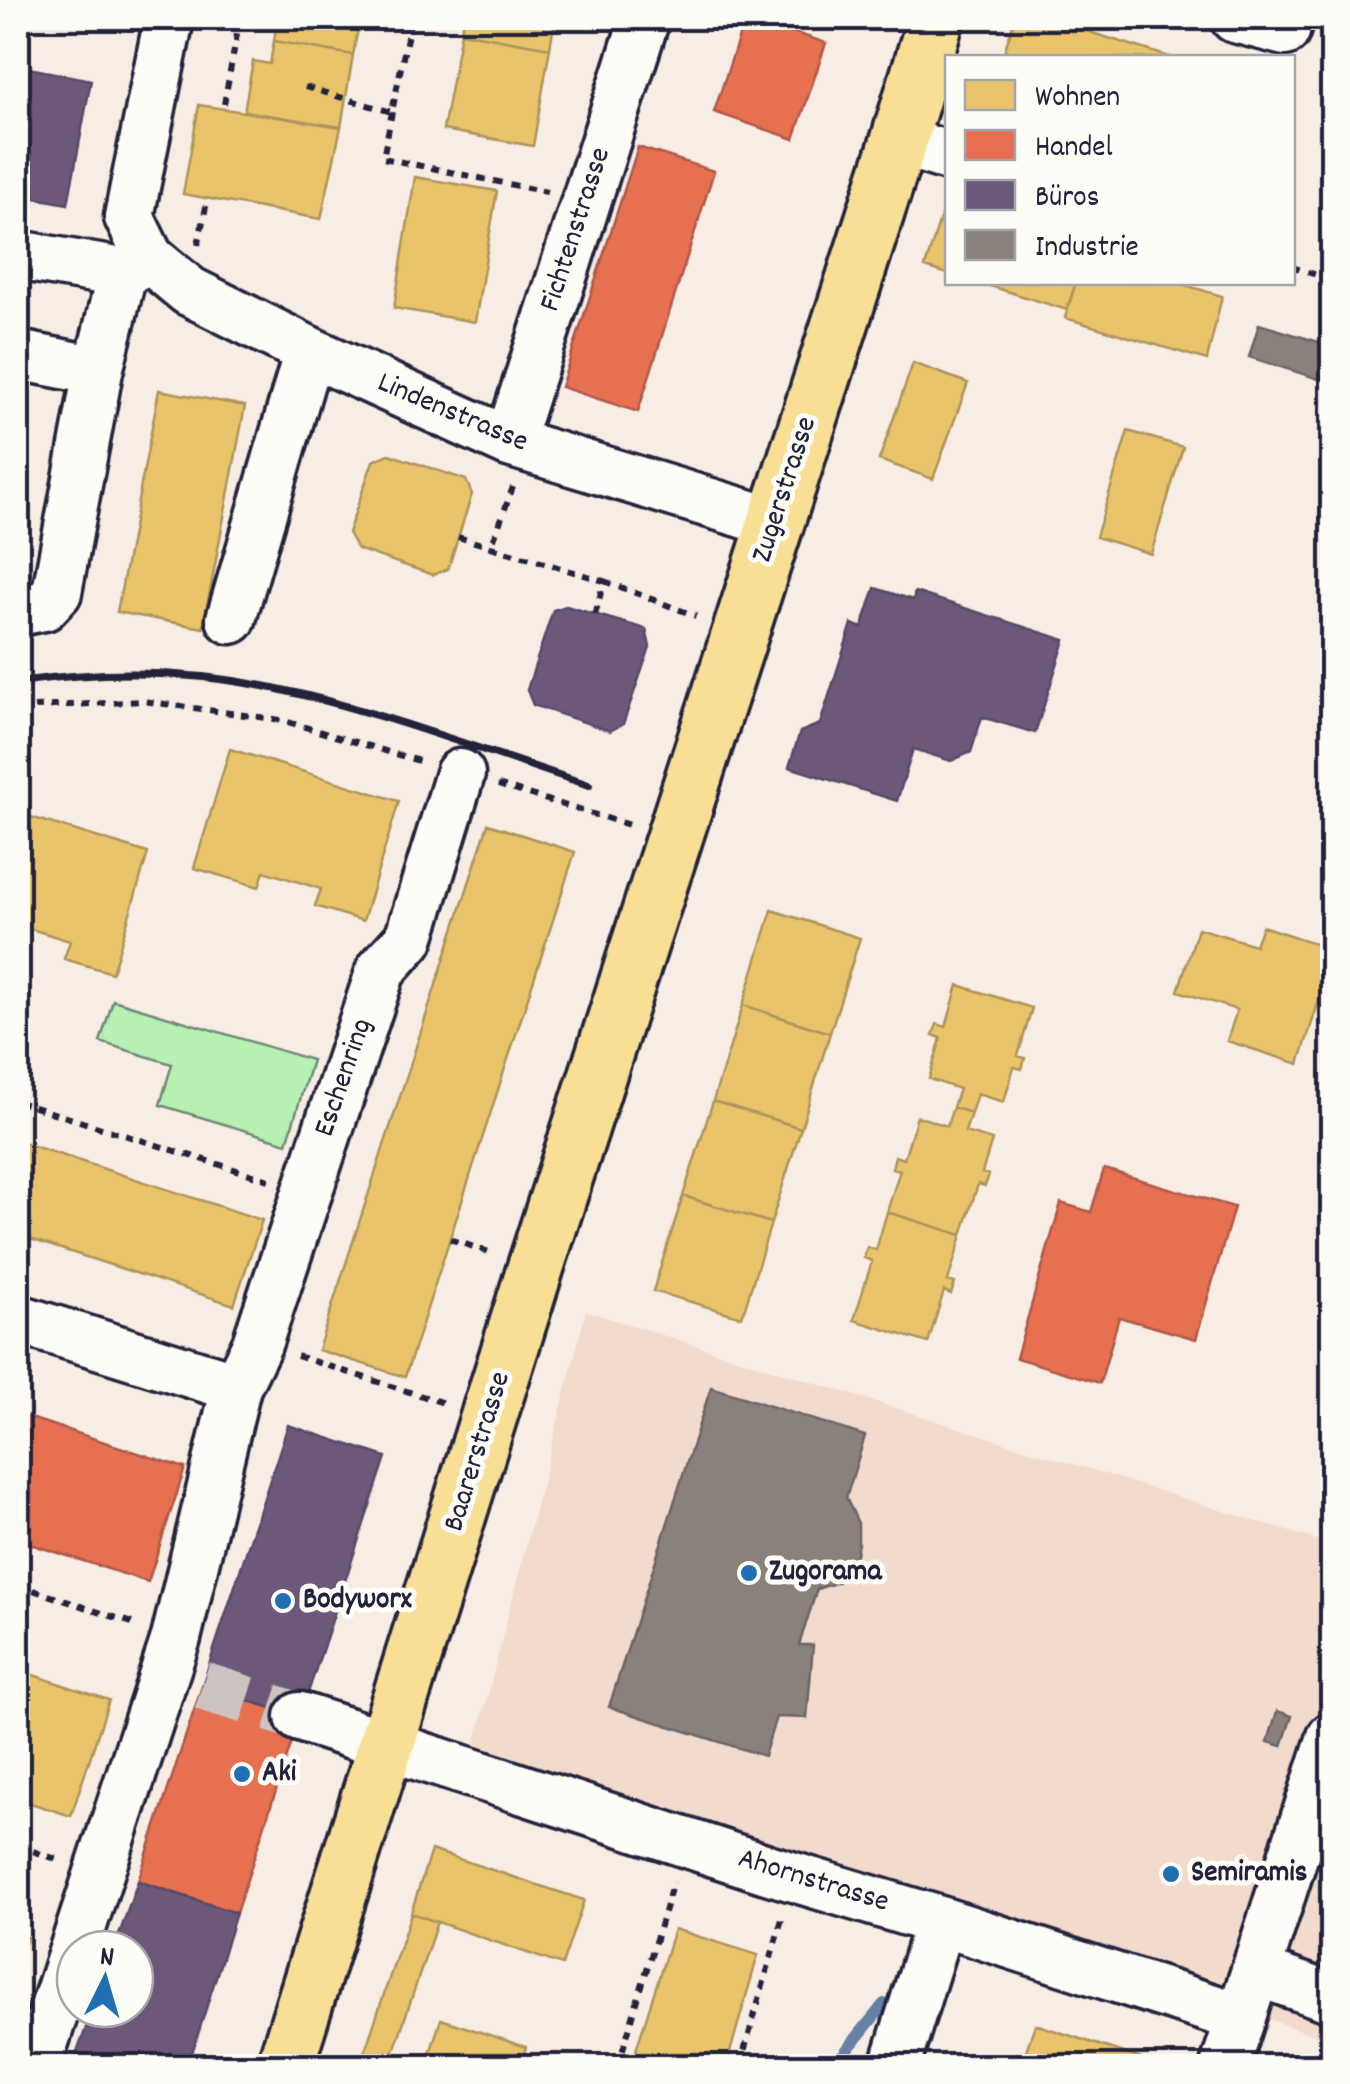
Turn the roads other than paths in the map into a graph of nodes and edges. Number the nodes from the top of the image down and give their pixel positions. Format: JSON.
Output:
{"nodes":[{"id":1,"x":645,"y":18,"type":"edge"},
{"id":2,"x":936,"y":18,"type":"edge"},
{"id":3,"x":1236,"y":18,"type":"edge"},
{"id":4,"x":155,"y":20,"type":"edge"},
{"id":5,"x":1284,"y":35,"type":"edge"},
{"id":6,"x":923,"y":148,"type":"edge"},
{"id":7,"x":18,"y":255,"type":"edge"},
{"id":8,"x":135,"y":266,"type":"junction"},
{"id":9,"x":309,"y":351,"type":"junction"},
{"id":10,"x":18,"y":356,"type":"edge"},
{"id":11,"x":98,"y":371,"type":"junction"},
{"id":12,"x":518,"y":445,"type":"junction"},
{"id":13,"x":776,"y":523,"type":"junction"},
{"id":14,"x":18,"y":611,"type":"edge"},
{"id":15,"x":231,"y":619,"type":"dead end"},
{"id":16,"x":460,"y":774,"type":"road end"},
{"id":17,"x":675,"y":839,"type":"joint"},
{"id":18,"x":18,"y":1319,"type":"edge"},
{"id":19,"x":236,"y":1386,"type":"junction"},
{"id":20,"x":300,"y":1717,"type":"tunnel mouth"},
{"id":21,"x":1332,"y":1737,"type":"edge"},
{"id":22,"x":386,"y":1746,"type":"junction"},
{"id":23,"x":940,"y":1921,"type":"junction"},
{"id":24,"x":1256,"y":1971,"type":"junction"},
{"id":25,"x":1332,"y":1998,"type":"edge"},
{"id":26,"x":1241,"y":2018,"type":"junction"},
{"id":27,"x":36,"y":2066,"type":"edge"},
{"id":28,"x":284,"y":2066,"type":"edge"},
{"id":29,"x":896,"y":2066,"type":"edge"},
{"id":30,"x":1226,"y":2066,"type":"edge"}],
"edges":[{"from":1,"to":12,"type":"street","name":"Fichtenstrasse"},
{"from":2,"to":6,"type":"main road","name":"Zugerstrasse"},
{"from":3,"to":5,"type":"street"},
{"from":4,"to":8,"type":"street","name":"Lindenstrasse"},
{"from":6,"to":13,"type":"main road","name":"Zugerstrasse"},
{"from":7,"to":8,"type":"street"},
{"from":8,"to":9,"type":"street","name":"Lindenstrasse"},
{"from":8,"to":11,"type":"street"},
{"from":9,"to":12,"type":"street","name":"Lindenstrasse"},
{"from":9,"to":15,"type":"street"},
{"from":10,"to":11,"type":"street"},
{"from":11,"to":14,"type":"street"},
{"from":12,"to":13,"type":"street","name":"Lindenstrasse"},
{"from":13,"to":17,"type":"main road","name":"Zugerstrasse"},
{"from":16,"to":19,"type":"street","name":"Eschenring"},
{"from":17,"to":22,"type":"main road","name":"Baarerstrasse"},
{"from":18,"to":19,"type":"street"},
{"from":19,"to":27,"type":"street","name":"Eschenring"},
{"from":20,"to":22,"type":"street"},
{"from":21,"to":24,"type":"street"},
{"from":22,"to":23,"type":"street","name":"Ahornstrasse"},
{"from":22,"to":28,"type":"main road","name":"Baarerstrasse"},
{"from":23,"to":26,"type":"street","name":"Ahornstrasse"},
{"from":23,"to":29,"type":"street"},
{"from":24,"to":25,"type":"street"},
{"from":24,"to":26,"type":"street"},
{"from":26,"to":30,"type":"street"}]}
